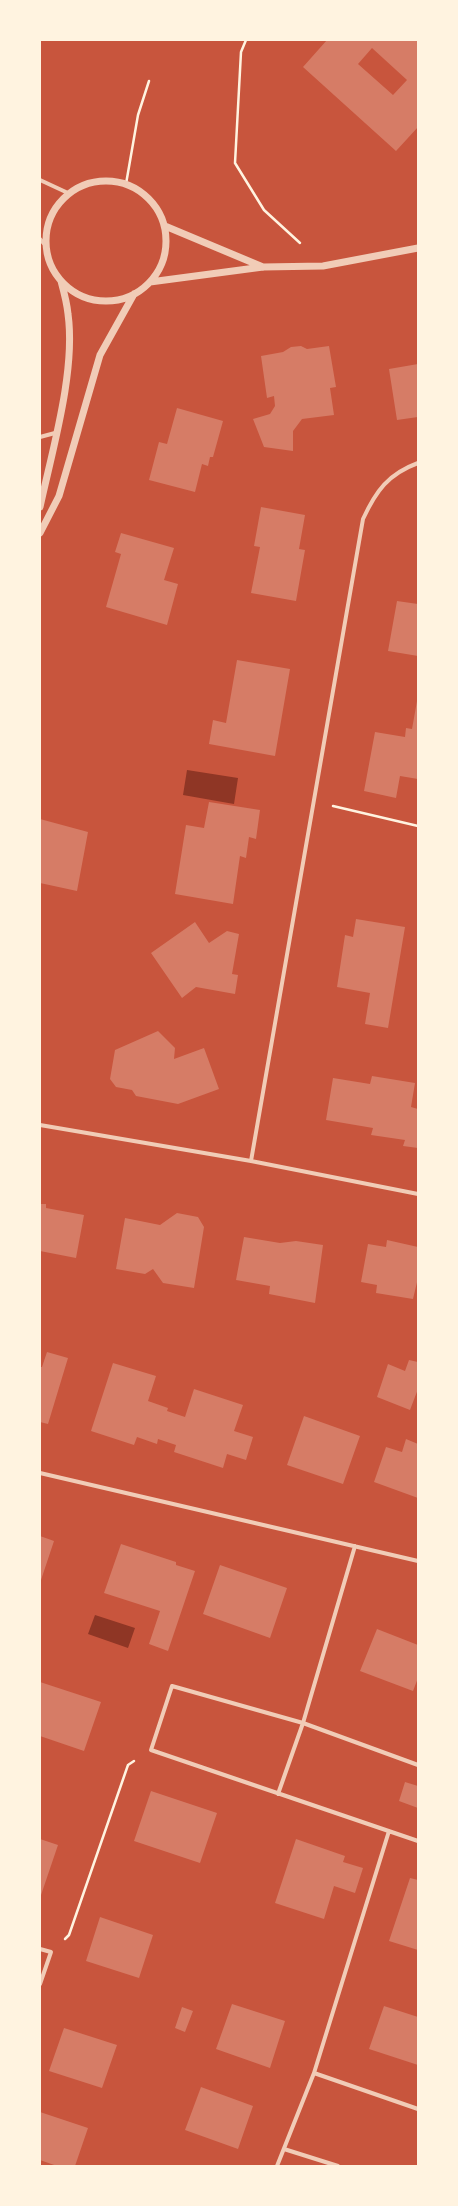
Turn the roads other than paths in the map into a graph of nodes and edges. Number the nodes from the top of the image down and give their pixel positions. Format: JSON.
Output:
{"nodes":[{"id":1,"x":40,"y":180,"type":"edge"},
{"id":2,"x":68,"y":193,"type":"junction"},
{"id":3,"x":165,"y":226,"type":"junction"},
{"id":4,"x":40,"y":240,"type":"edge"},
{"id":5,"x":46,"y":246,"type":"junction"},
{"id":6,"x":418,"y":248,"type":"edge"},
{"id":7,"x":263,"y":267,"type":"junction"},
{"id":8,"x":61,"y":281,"type":"junction"},
{"id":9,"x":150,"y":282,"type":"junction"},
{"id":10,"x":134,"y":294,"type":"junction"},
{"id":11,"x":55,"y":434,"type":"junction"},
{"id":12,"x":40,"y":437,"type":"edge"},
{"id":13,"x":418,"y":463,"type":"edge"},
{"id":14,"x":40,"y":507,"type":"edge"},
{"id":15,"x":40,"y":534,"type":"edge"},
{"id":16,"x":40,"y":1125,"type":"edge"},
{"id":17,"x":250,"y":1161,"type":"junction"},
{"id":18,"x":418,"y":1194,"type":"edge"},
{"id":19,"x":40,"y":1473,"type":"edge"},
{"id":20,"x":355,"y":1546,"type":"junction"},
{"id":21,"x":418,"y":1561,"type":"edge"},
{"id":22,"x":303,"y":1723,"type":"junction"},
{"id":23,"x":418,"y":1765,"type":"edge"},
{"id":24,"x":278,"y":1794,"type":"junction"},
{"id":25,"x":389,"y":1831,"type":"junction"},
{"id":26,"x":418,"y":1841,"type":"edge"},
{"id":27,"x":40,"y":1949,"type":"edge"},
{"id":28,"x":40,"y":1984,"type":"edge"},
{"id":29,"x":314,"y":2073,"type":"junction"},
{"id":30,"x":418,"y":2109,"type":"edge"},
{"id":31,"x":284,"y":2148,"type":"junction"},
{"id":32,"x":277,"y":2166,"type":"edge"},
{"id":33,"x":338,"y":2166,"type":"edge"}],
"edges":[{"from":1,"to":2,"type":"street"},
{"from":2,"to":3,"type":"street"},
{"from":2,"to":5,"type":"street"},
{"from":3,"to":7,"type":"street"},
{"from":3,"to":9,"type":"street"},
{"from":4,"to":5,"type":"street"},
{"from":5,"to":8,"type":"street"},
{"from":6,"to":7,"type":"street"},
{"from":7,"to":9,"type":"street"},
{"from":8,"to":10,"type":"street"},
{"from":8,"to":11,"type":"street"},
{"from":9,"to":10,"type":"street"},
{"from":10,"to":15,"type":"street"},
{"from":11,"to":12,"type":"street"},
{"from":11,"to":14,"type":"street"},
{"from":13,"to":17,"type":"street"},
{"from":16,"to":17,"type":"street"},
{"from":17,"to":18,"type":"street"},
{"from":19,"to":20,"type":"street"},
{"from":20,"to":21,"type":"street"},
{"from":20,"to":22,"type":"street"},
{"from":22,"to":23,"type":"street"},
{"from":22,"to":24,"type":"street"},
{"from":22,"to":24,"type":"street"},
{"from":24,"to":25,"type":"street"},
{"from":25,"to":26,"type":"street"},
{"from":25,"to":29,"type":"street"},
{"from":27,"to":28,"type":"street"},
{"from":29,"to":30,"type":"street"},
{"from":29,"to":31,"type":"street"},
{"from":31,"to":32,"type":"street"},
{"from":31,"to":33,"type":"street"}]}
